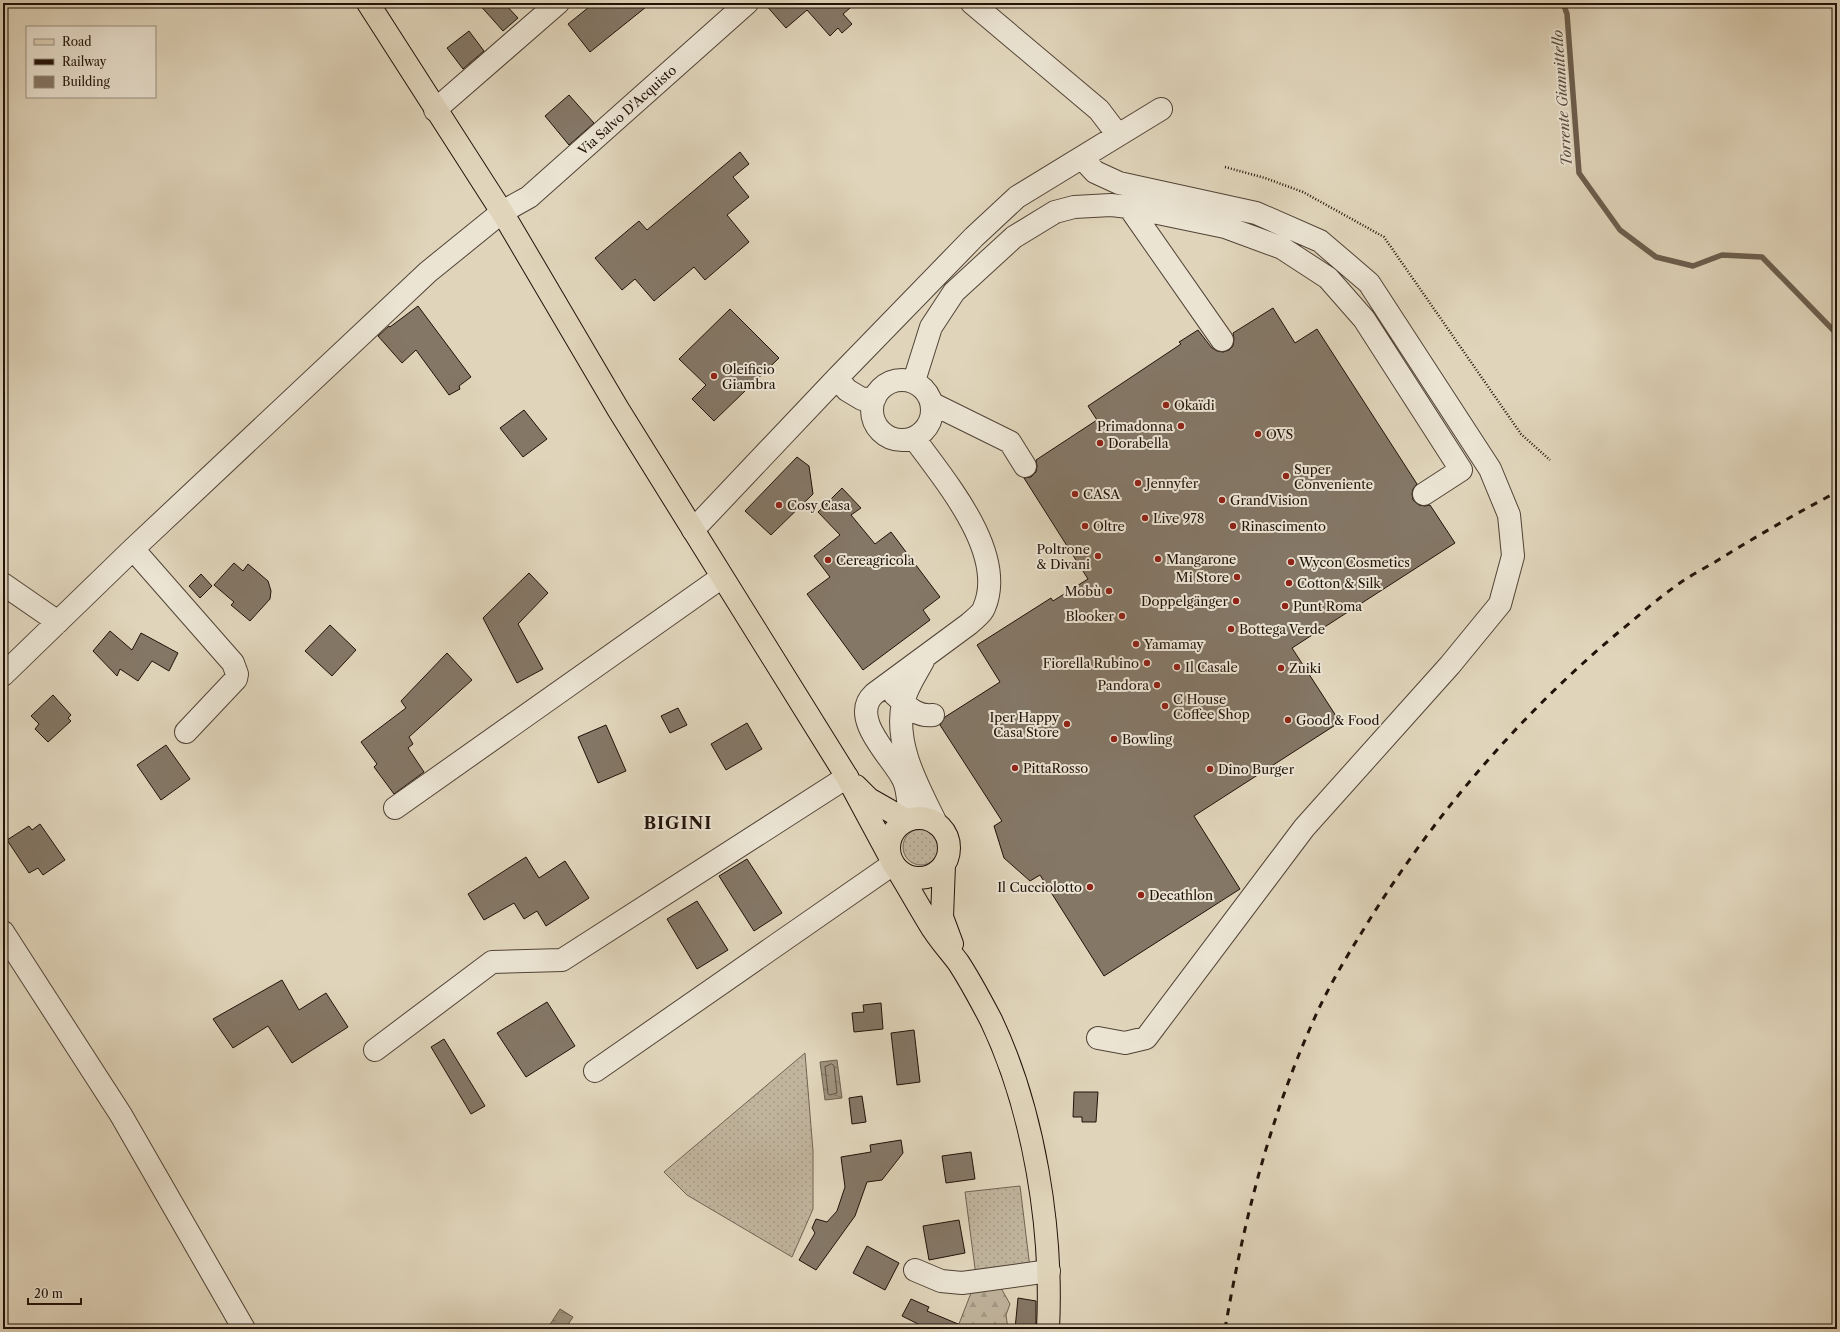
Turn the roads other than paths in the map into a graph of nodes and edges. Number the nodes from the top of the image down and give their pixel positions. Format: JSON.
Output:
{"nodes":[{"id":1,"x":368,"y":3,"type":"edge"},
{"id":2,"x":558,"y":3,"type":"edge"},
{"id":3,"x":748,"y":3,"type":"edge"},
{"id":4,"x":972,"y":3,"type":"edge"},
{"id":5,"x":1161,"y":109,"type":"dead end"},
{"id":6,"x":435,"y":110,"type":"junction"},
{"id":7,"x":1118,"y":135,"type":"junction"},
{"id":8,"x":1082,"y":158,"type":"junction"},
{"id":9,"x":1129,"y":207,"type":"junction"},
{"id":10,"x":502,"y":212,"type":"junction"},
{"id":11,"x":1222,"y":340,"type":"dead end"},
{"id":12,"x":837,"y":378,"type":"junction"},
{"id":13,"x":914,"y":382,"type":"junction"},
{"id":14,"x":875,"y":398,"type":"junction"},
{"id":15,"x":933,"y":404,"type":"junction"},
{"id":16,"x":914,"y":438,"type":"junction"},
{"id":17,"x":1025,"y":466,"type":"dead end"},
{"id":18,"x":1424,"y":494,"type":"dead end"},
{"id":19,"x":693,"y":530,"type":"junction"},
{"id":20,"x":133,"y":549,"type":"junction"},
{"id":21,"x":722,"y":577,"type":"junction"},
{"id":22,"x":3,"y":584,"type":"edge"},
{"id":23,"x":58,"y":622,"type":"junction"},
{"id":24,"x":925,"y":657,"type":"junction"},
{"id":25,"x":3,"y":676,"type":"edge"},
{"id":26,"x":874,"y":694,"type":"junction"},
{"id":27,"x":903,"y":702,"type":"junction"},
{"id":28,"x":933,"y":715,"type":"dead end"},
{"id":29,"x":186,"y":732,"type":"dead end"},
{"id":30,"x":847,"y":777,"type":"junction"},
{"id":31,"x":395,"y":808,"type":"dead end"},
{"id":32,"x":908,"y":820,"type":"junction"},
{"id":33,"x":936,"y":823,"type":"junction"},
{"id":34,"x":893,"y":862,"type":"junction"},
{"id":35,"x":944,"y":865,"type":"junction"},
{"id":36,"x":3,"y":932,"type":"edge"},
{"id":37,"x":959,"y":964,"type":"junction"},
{"id":38,"x":1098,"y":1038,"type":"dead end"},
{"id":39,"x":375,"y":1050,"type":"dead end"},
{"id":40,"x":595,"y":1071,"type":"dead end"},
{"id":41,"x":915,"y":1270,"type":"dead end"},
{"id":42,"x":1049,"y":1271,"type":"junction"},
{"id":43,"x":244,"y":1329,"type":"edge"},
{"id":44,"x":1048,"y":1329,"type":"edge"}],
"edges":[{"from":1,"to":6,"type":"main road"},
{"from":2,"to":6,"type":"street"},
{"from":3,"to":10,"type":"street","name":"Via Salvo D'Acquisto"},
{"from":4,"to":7,"type":"street"},
{"from":5,"to":7,"type":"street"},
{"from":6,"to":10,"type":"main road"},
{"from":7,"to":8,"type":"street"},
{"from":8,"to":12,"type":"street"},
{"from":8,"to":38,"type":"street"},
{"from":9,"to":11,"type":"street"},
{"from":9,"to":13,"type":"street"},
{"from":9,"to":18,"type":"street"},
{"from":10,"to":19,"type":"main road"},
{"from":10,"to":20,"type":"street","name":"Via Salvo D'Acquisto"},
{"from":12,"to":14,"type":"street"},
{"from":12,"to":19,"type":"street"},
{"from":13,"to":14,"type":"street"},
{"from":13,"to":15,"type":"street"},
{"from":14,"to":16,"type":"street"},
{"from":15,"to":16,"type":"street"},
{"from":15,"to":17,"type":"street"},
{"from":16,"to":24,"type":"street"},
{"from":19,"to":21,"type":"main road"},
{"from":20,"to":23,"type":"street","name":"Via Salvo D'Acquisto"},
{"from":20,"to":29,"type":"street"},
{"from":21,"to":30,"type":"main road"},
{"from":21,"to":31,"type":"street"},
{"from":22,"to":23,"type":"street"},
{"from":23,"to":25,"type":"street","name":"Via Salvo D'Acquisto"},
{"from":24,"to":26,"type":"street"},
{"from":24,"to":27,"type":"street"},
{"from":26,"to":27,"type":"street"},
{"from":26,"to":32,"type":"street"},
{"from":27,"to":28,"type":"street"},
{"from":27,"to":33,"type":"street"},
{"from":30,"to":32,"type":"main road"},
{"from":30,"to":34,"type":"main road"},
{"from":30,"to":39,"type":"street"},
{"from":32,"to":33,"type":"main road"},
{"from":32,"to":34,"type":"main road"},
{"from":33,"to":35,"type":"main road"},
{"from":34,"to":35,"type":"main road"},
{"from":34,"to":37,"type":"main road"},
{"from":34,"to":40,"type":"street"},
{"from":35,"to":37,"type":"main road"},
{"from":36,"to":43,"type":"street"},
{"from":37,"to":42,"type":"main road"},
{"from":41,"to":42,"type":"street"},
{"from":42,"to":44,"type":"main road"}]}
